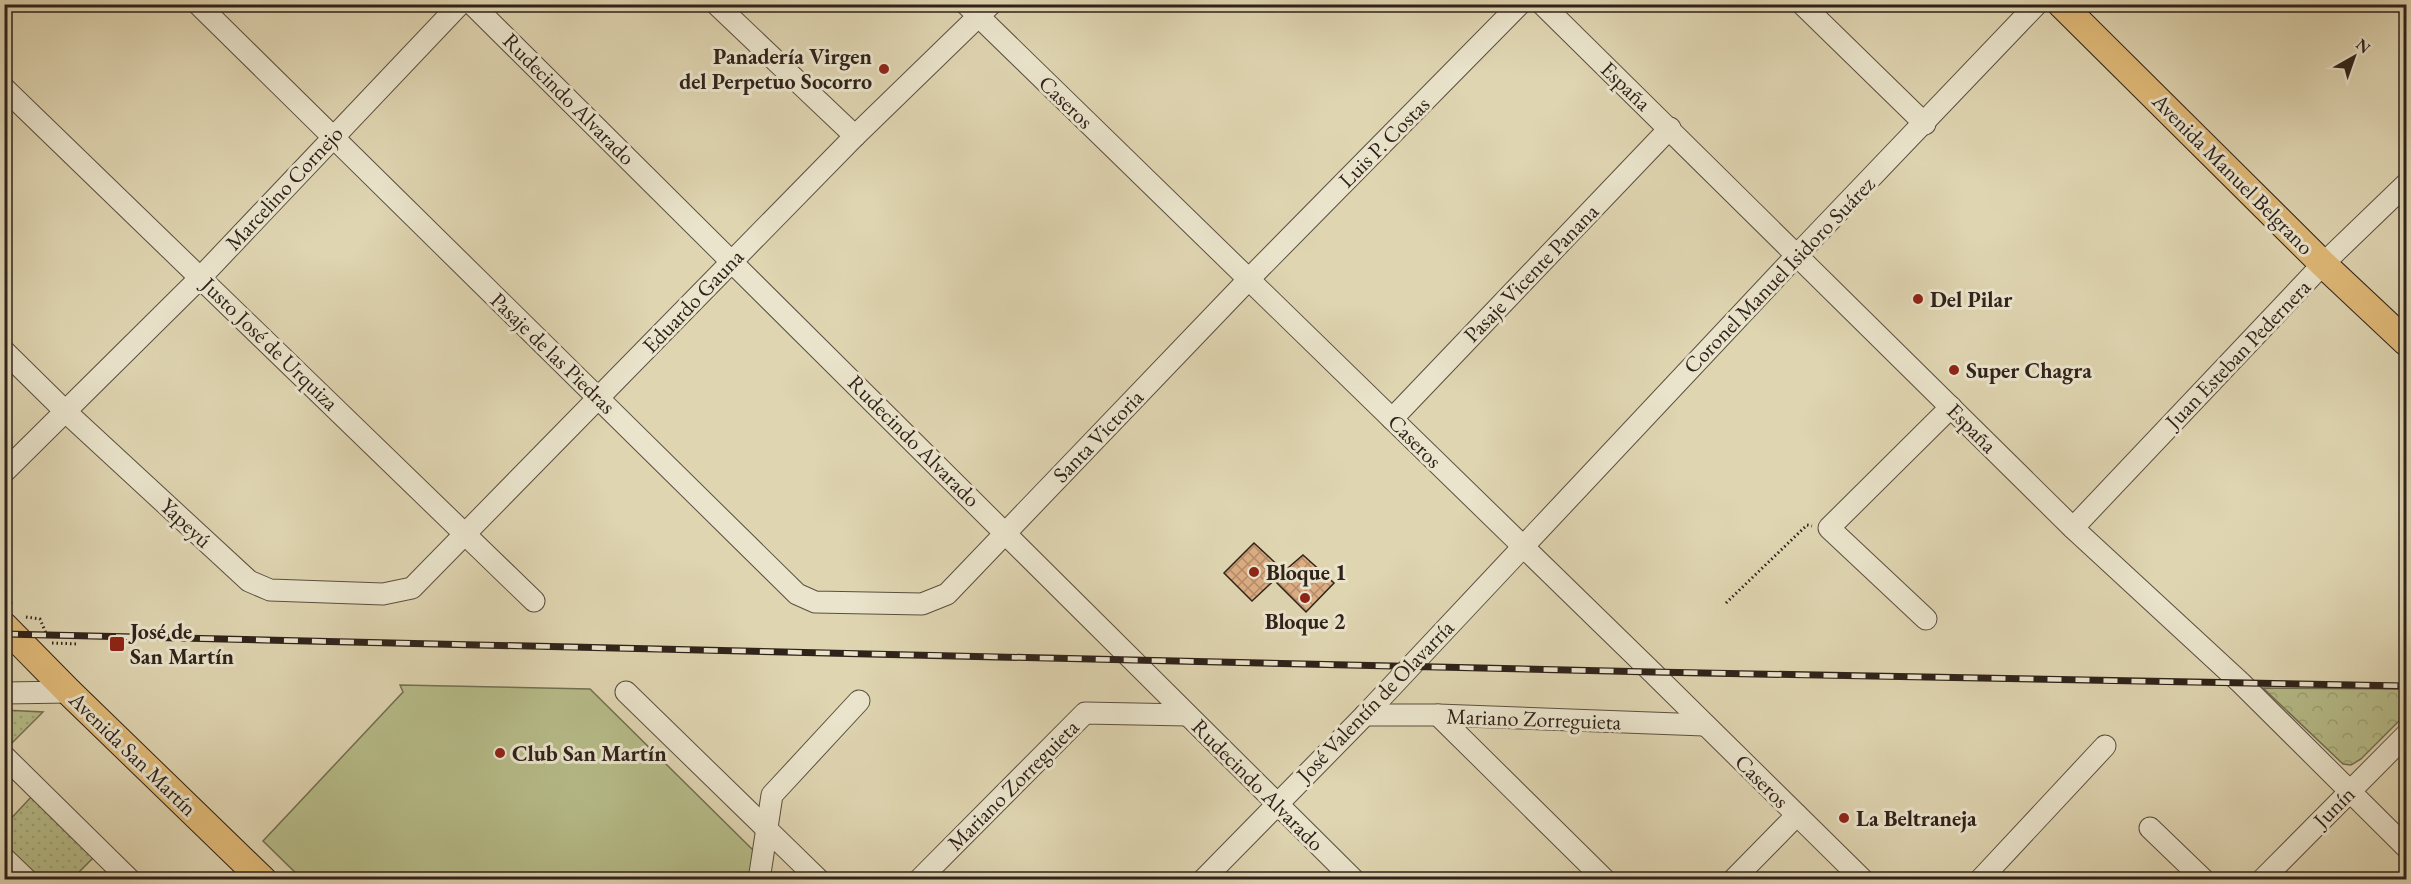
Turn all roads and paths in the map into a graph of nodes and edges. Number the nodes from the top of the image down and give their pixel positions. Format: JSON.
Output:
{"nodes":[{"id":1,"x":198,"y":4,"type":"edge"},
{"id":2,"x":460,"y":4,"type":"edge"},
{"id":3,"x":472,"y":4,"type":"edge"},
{"id":4,"x":716,"y":4,"type":"edge"},
{"id":5,"x":1520,"y":4,"type":"edge"},
{"id":6,"x":1542,"y":4,"type":"edge"},
{"id":7,"x":1802,"y":4,"type":"edge"},
{"id":8,"x":2037,"y":4,"type":"edge"},
{"id":9,"x":2061,"y":4,"type":"edge"},
{"id":10,"x":978,"y":9,"type":"edge"},
{"id":11,"x":4,"y":88,"type":"edge"},
{"id":12,"x":1925,"y":124,"type":"junction"},
{"id":13,"x":1670,"y":128,"type":"junction"},
{"id":14,"x":855,"y":136,"type":"junction"},
{"id":15,"x":332,"y":138,"type":"junction"},
{"id":16,"x":2406,"y":184,"type":"edge"},
{"id":17,"x":1797,"y":255,"type":"junction"},
{"id":18,"x":732,"y":261,"type":"junction"},
{"id":19,"x":2323,"y":264,"type":"junction"},
{"id":20,"x":201,"y":277,"type":"junction"},
{"id":21,"x":1249,"y":279,"type":"junction"},
{"id":22,"x":2406,"y":342,"type":"edge"},
{"id":23,"x":4,"y":351,"type":"edge"},
{"id":24,"x":598,"y":398,"type":"junction"},
{"id":25,"x":1951,"y":407,"type":"junction"},
{"id":26,"x":66,"y":412,"type":"junction"},
{"id":27,"x":1392,"y":418,"type":"junction"},
{"id":28,"x":4,"y":472,"type":"edge"},
{"id":29,"x":1829,"y":528,"type":"junction"},
{"id":30,"x":2073,"y":528,"type":"junction"},
{"id":31,"x":1006,"y":532,"type":"junction"},
{"id":32,"x":466,"y":535,"type":"junction"},
{"id":33,"x":1521,"y":547,"type":"junction"},
{"id":34,"x":412,"y":588,"type":"joint"},
{"id":35,"x":947,"y":594,"type":"joint"},
{"id":36,"x":4,"y":597,"type":"edge"},
{"id":37,"x":534,"y":601,"type":"dead end"},
{"id":38,"x":1726,"y":603,"type":"dead end"},
{"id":39,"x":15,"y":617,"type":"edge"},
{"id":40,"x":1926,"y":619,"type":"dead end"},
{"id":41,"x":78,"y":644,"type":"dead end"},
{"id":42,"x":69,"y":692,"type":"junction"},
{"id":43,"x":626,"y":692,"type":"dead end"},
{"id":44,"x":4,"y":693,"type":"edge"},
{"id":45,"x":859,"y":701,"type":"dead end"},
{"id":46,"x":1187,"y":715,"type":"junction"},
{"id":47,"x":1365,"y":715,"type":"junction"},
{"id":48,"x":1438,"y":715,"type":"junction"},
{"id":49,"x":1704,"y":724,"type":"junction"},
{"id":50,"x":2406,"y":735,"type":"edge"},
{"id":51,"x":2105,"y":746,"type":"dead end"},
{"id":52,"x":4,"y":756,"type":"edge"},
{"id":53,"x":2350,"y":790,"type":"junction"},
{"id":54,"x":1277,"y":804,"type":"junction"},
{"id":55,"x":1797,"y":815,"type":"junction"},
{"id":56,"x":2150,"y":828,"type":"dead end"},
{"id":57,"x":767,"y":829,"type":"junction"},
{"id":58,"x":2406,"y":847,"type":"edge"},
{"id":59,"x":4,"y":858,"type":"edge"},
{"id":60,"x":27,"y":879,"type":"edge"},
{"id":61,"x":130,"y":879,"type":"edge"},
{"id":62,"x":263,"y":879,"type":"edge"},
{"id":63,"x":759,"y":879,"type":"edge"},
{"id":64,"x":819,"y":879,"type":"edge"},
{"id":65,"x":920,"y":879,"type":"edge"},
{"id":66,"x":1203,"y":879,"type":"edge"},
{"id":67,"x":1354,"y":879,"type":"edge"},
{"id":68,"x":1605,"y":879,"type":"edge"},
{"id":69,"x":1733,"y":879,"type":"edge"},
{"id":70,"x":1863,"y":879,"type":"edge"},
{"id":71,"x":1980,"y":879,"type":"edge"},
{"id":72,"x":2204,"y":879,"type":"edge"},
{"id":73,"x":2262,"y":879,"type":"edge"}],
"edges":[{"from":1,"to":15,"type":"street","name":"Pasaje de las Piedras"},
{"from":2,"to":15,"type":"street","name":"Marcelino Cornejo"},
{"from":3,"to":18,"type":"street","name":"Rudecindo Alvarado"},
{"from":4,"to":14,"type":"street"},
{"from":5,"to":21,"type":"street","name":"Luis P. Costas"},
{"from":6,"to":13,"type":"street","name":"España"},
{"from":7,"to":12,"type":"street"},
{"from":8,"to":12,"type":"street","name":"Coronel Manuel Isidoro Suárez"},
{"from":9,"to":19,"type":"main road","name":"Avenida Manuel Belgrano"},
{"from":10,"to":14,"type":"street","name":"Eduardo Gauna"},
{"from":10,"to":21,"type":"street","name":"Caseros"},
{"from":11,"to":20,"type":"street","name":"Justo José de Urquiza"},
{"from":12,"to":17,"type":"street","name":"Coronel Manuel Isidoro Suárez"},
{"from":13,"to":17,"type":"street","name":"España"},
{"from":13,"to":27,"type":"street","name":"Pasaje Vicente Panana"},
{"from":14,"to":18,"type":"street","name":"Eduardo Gauna"},
{"from":15,"to":20,"type":"street","name":"Marcelino Cornejo"},
{"from":15,"to":24,"type":"street","name":"Pasaje de las Piedras"},
{"from":16,"to":19,"type":"street","name":"Juan Esteban Pedernera"},
{"from":17,"to":25,"type":"street","name":"España"},
{"from":17,"to":33,"type":"street","name":"Coronel Manuel Isidoro Suárez"},
{"from":18,"to":24,"type":"street","name":"Eduardo Gauna"},
{"from":18,"to":31,"type":"street","name":"Rudecindo Alvarado"},
{"from":19,"to":22,"type":"main road","name":"Avenida Manuel Belgrano"},
{"from":19,"to":30,"type":"street","name":"Juan Esteban Pedernera"},
{"from":20,"to":26,"type":"street","name":"Marcelino Cornejo"},
{"from":20,"to":32,"type":"street","name":"Justo José de Urquiza"},
{"from":21,"to":27,"type":"street","name":"Caseros"},
{"from":21,"to":31,"type":"street","name":"Santa Victoria"},
{"from":23,"to":26,"type":"street","name":"Yapeyú"},
{"from":24,"to":32,"type":"street","name":"Eduardo Gauna"},
{"from":24,"to":35,"type":"street","name":"Pasaje de las Piedras"},
{"from":25,"to":29,"type":"street"},
{"from":25,"to":30,"type":"street","name":"España"},
{"from":26,"to":28,"type":"street","name":"Marcelino Cornejo"},
{"from":26,"to":34,"type":"street","name":"Yapeyú"},
{"from":27,"to":33,"type":"street","name":"Caseros"},
{"from":29,"to":38,"type":"path"},
{"from":29,"to":40,"type":"street"},
{"from":30,"to":53,"type":"street","name":"España"},
{"from":31,"to":35,"type":"street","name":"Santa Victoria"},
{"from":31,"to":46,"type":"street","name":"Rudecindo Alvarado"},
{"from":32,"to":34,"type":"street","name":"Eduardo Gauna"},
{"from":32,"to":37,"type":"street","name":"Justo José de Urquiza"},
{"from":33,"to":47,"type":"street","name":"José Valentín de Olavarría"},
{"from":33,"to":49,"type":"street","name":"Caseros"},
{"from":36,"to":39,"type":"path"},
{"from":39,"to":41,"type":"path"},
{"from":39,"to":42,"type":"main road","name":"Avenida San Martín"},
{"from":42,"to":44,"type":"street"},
{"from":42,"to":62,"type":"main road","name":"Avenida San Martín"},
{"from":43,"to":57,"type":"street"},
{"from":45,"to":57,"type":"street"},
{"from":46,"to":54,"type":"street","name":"Rudecindo Alvarado"},
{"from":46,"to":65,"type":"street","name":"Mariano Zorreguieta"},
{"from":47,"to":48,"type":"street","name":"Mariano Zorreguieta"},
{"from":47,"to":54,"type":"street","name":"José Valentín de Olavarría"},
{"from":48,"to":49,"type":"street","name":"Mariano Zorreguieta"},
{"from":48,"to":68,"type":"street"},
{"from":49,"to":55,"type":"street","name":"Caseros"},
{"from":50,"to":53,"type":"street","name":"Junín"},
{"from":51,"to":71,"type":"street"},
{"from":52,"to":61,"type":"street"},
{"from":53,"to":58,"type":"street","name":"España"},
{"from":53,"to":73,"type":"street","name":"Junín"},
{"from":54,"to":66,"type":"street","name":"José Valentín de Olavarría"},
{"from":54,"to":67,"type":"street","name":"Rudecindo Alvarado"},
{"from":55,"to":69,"type":"street"},
{"from":55,"to":70,"type":"street","name":"Caseros"},
{"from":56,"to":72,"type":"street"},
{"from":57,"to":63,"type":"street"},
{"from":57,"to":64,"type":"street"},
{"from":59,"to":60,"type":"street"}]}
